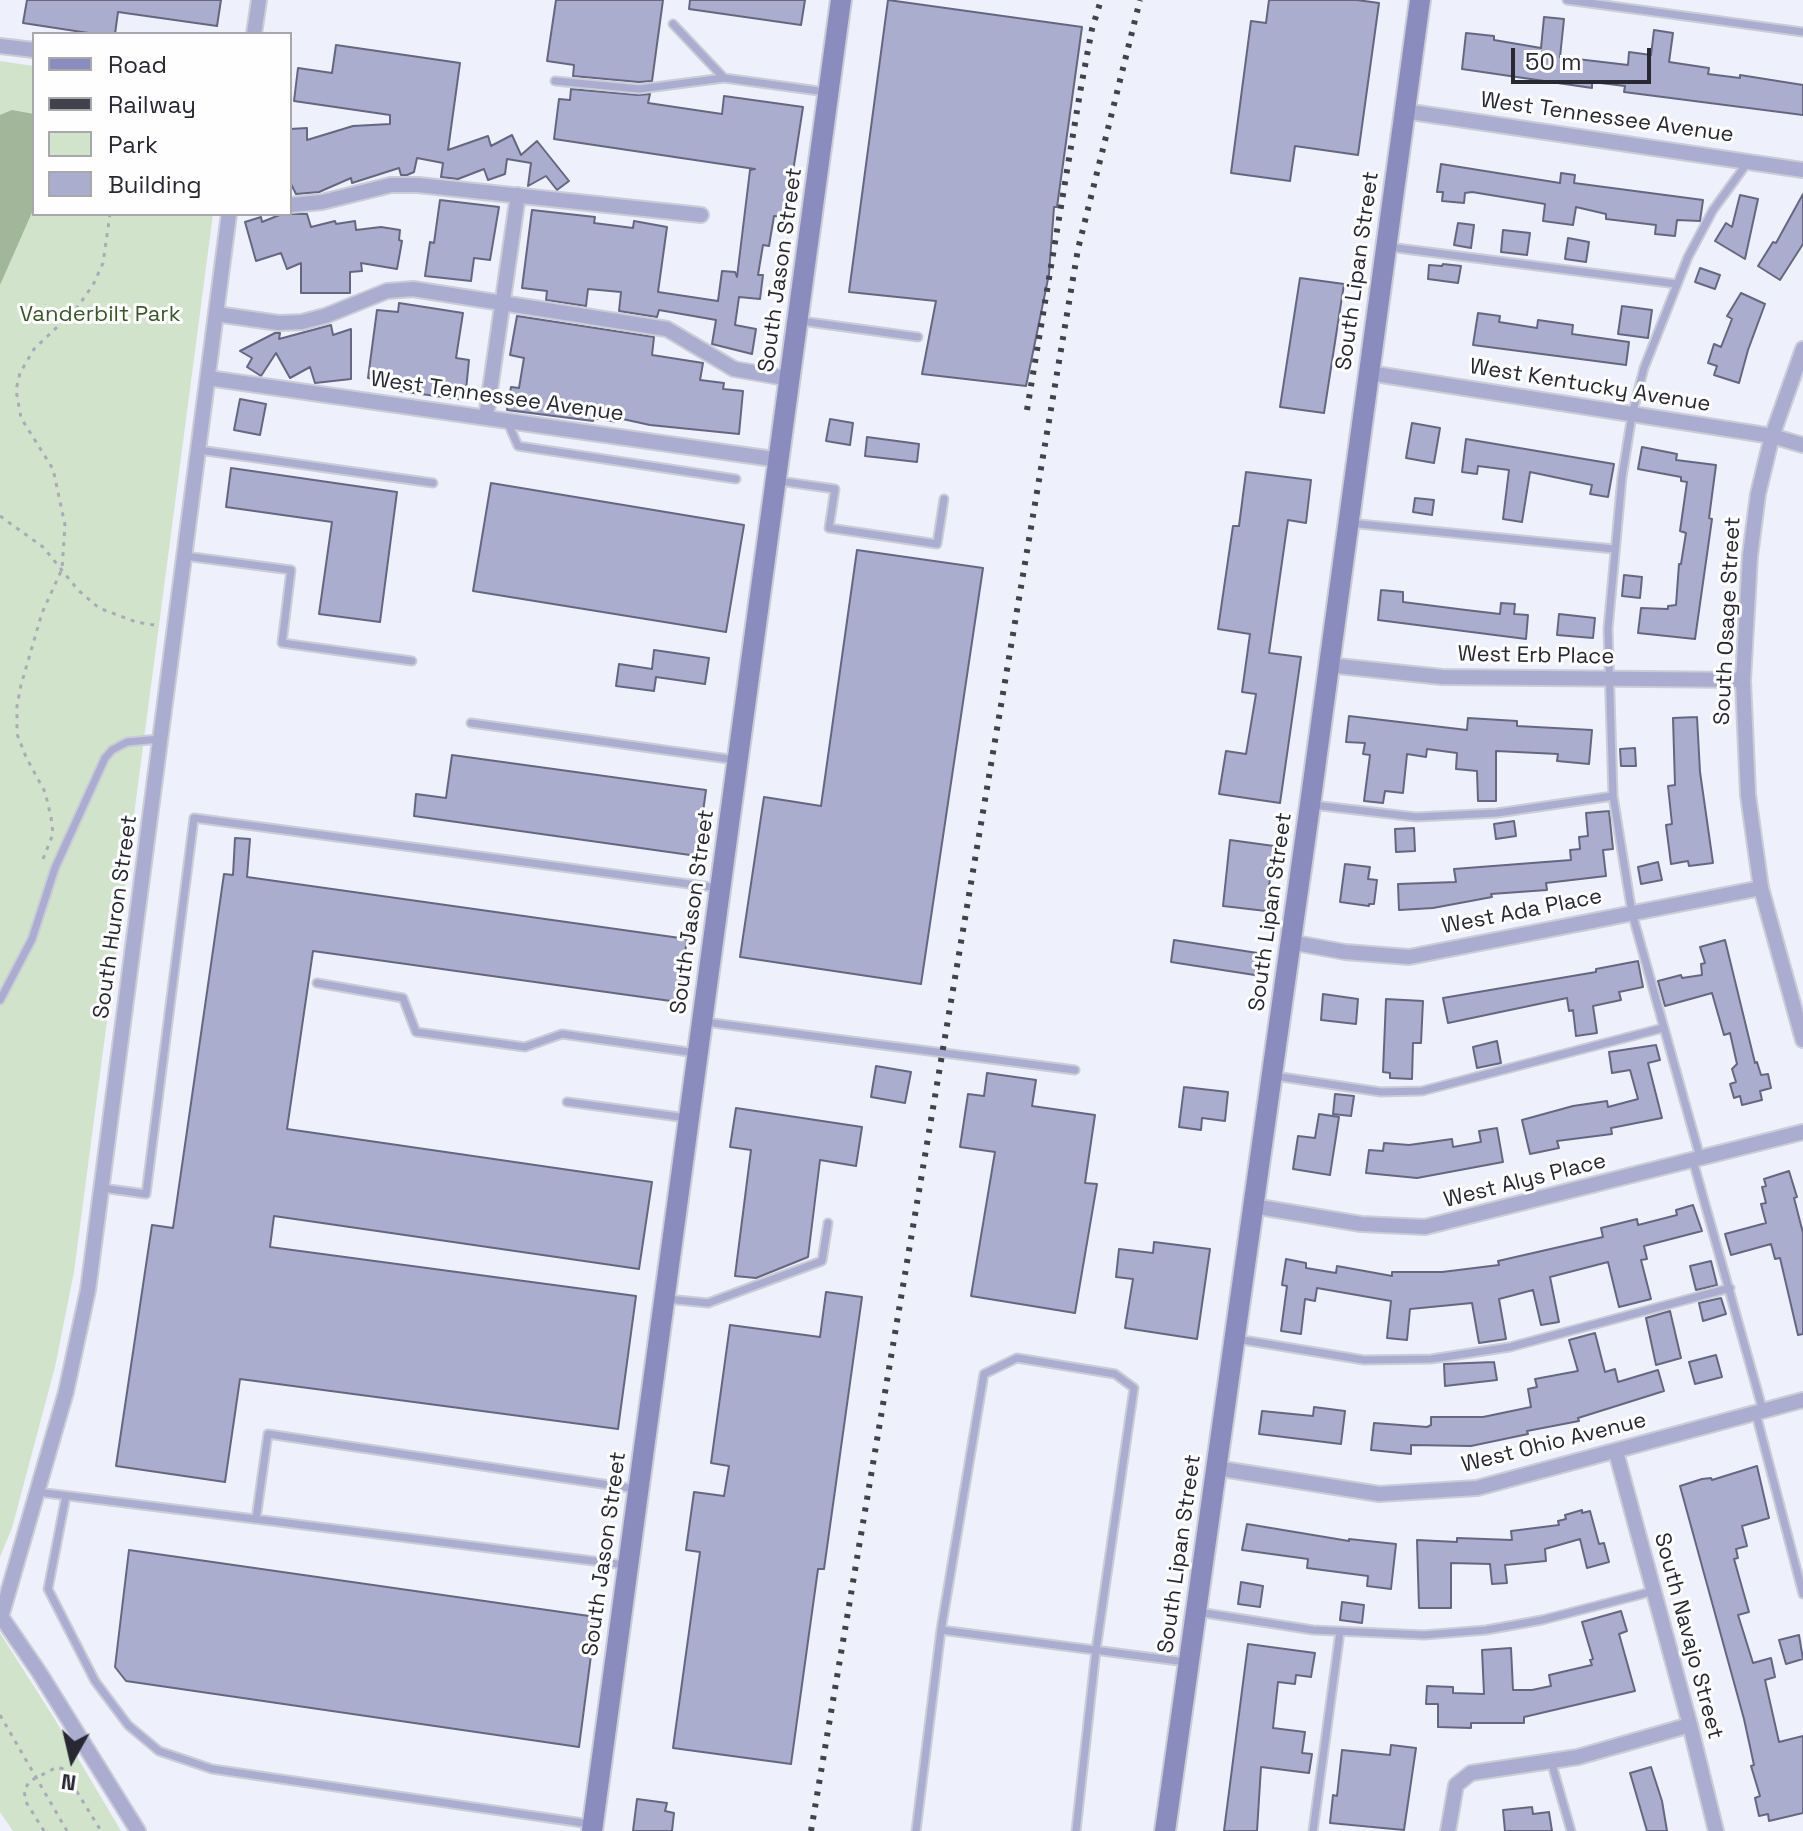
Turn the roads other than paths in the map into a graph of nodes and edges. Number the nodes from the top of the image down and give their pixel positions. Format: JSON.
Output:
{"nodes":[{"id":1,"x":259,"y":0,"type":"edge"},
{"id":2,"x":841,"y":0,"type":"edge"},
{"id":3,"x":1420,"y":0,"type":"edge"},
{"id":4,"x":1567,"y":0,"type":"edge"},
{"id":5,"x":673,"y":24,"type":"dead end"},
{"id":6,"x":254,"y":32,"type":"edge"},
{"id":7,"x":1803,"y":32,"type":"edge"},
{"id":8,"x":0,"y":46,"type":"edge"},
{"id":9,"x":32,"y":50,"type":"edge"},
{"id":10,"x":724,"y":78,"type":"junction"},
{"id":11,"x":555,"y":81,"type":"dead end"},
{"id":12,"x":828,"y":93,"type":"junction"},
{"id":13,"x":1404,"y":111,"type":"junction"},
{"id":14,"x":1748,"y":161,"type":"junction"},
{"id":15,"x":1803,"y":170,"type":"edge"},
{"id":16,"x":518,"y":195,"type":"junction"},
{"id":17,"x":292,"y":205,"type":"edge"},
{"id":18,"x":701,"y":215,"type":"dead end"},
{"id":19,"x":229,"y":216,"type":"edge"},
{"id":20,"x":1386,"y":246,"type":"junction"},
{"id":21,"x":1677,"y":284,"type":"junction"},
{"id":22,"x":502,"y":302,"type":"junction"},
{"id":23,"x":216,"y":314,"type":"junction"},
{"id":24,"x":798,"y":321,"type":"junction"},
{"id":25,"x":918,"y":337,"type":"dead end"},
{"id":26,"x":1803,"y":349,"type":"edge"},
{"id":27,"x":1369,"y":373,"type":"junction"},
{"id":28,"x":208,"y":378,"type":"junction"},
{"id":29,"x":791,"y":379,"type":"junction"},
{"id":30,"x":1632,"y":415,"type":"junction"},
{"id":31,"x":486,"y":418,"type":"junction"},
{"id":32,"x":507,"y":421,"type":"junction"},
{"id":33,"x":1772,"y":436,"type":"junction"},
{"id":34,"x":1803,"y":445,"type":"edge"},
{"id":35,"x":199,"y":450,"type":"junction"},
{"id":36,"x":779,"y":470,"type":"junction"},
{"id":37,"x":736,"y":479,"type":"dead end"},
{"id":38,"x":433,"y":483,"type":"dead end"},
{"id":39,"x":944,"y":499,"type":"dead end"},
{"id":40,"x":1348,"y":523,"type":"junction"},
{"id":41,"x":1614,"y":549,"type":"junction"},
{"id":42,"x":185,"y":556,"type":"junction"},
{"id":43,"x":412,"y":661,"type":"dead end"},
{"id":44,"x":1328,"y":665,"type":"junction"},
{"id":45,"x":1608,"y":679,"type":"junction"},
{"id":46,"x":1743,"y":680,"type":"junction"},
{"id":47,"x":471,"y":723,"type":"dead end"},
{"id":48,"x":162,"y":739,"type":"junction"},
{"id":49,"x":739,"y":760,"type":"junction"},
{"id":50,"x":1613,"y":796,"type":"junction"},
{"id":51,"x":1310,"y":805,"type":"junction"},
{"id":52,"x":721,"y":888,"type":"junction"},
{"id":53,"x":1761,"y":888,"type":"junction"},
{"id":54,"x":1632,"y":913,"type":"junction"},
{"id":55,"x":1290,"y":942,"type":"junction"},
{"id":56,"x":317,"y":983,"type":"dead end"},
{"id":57,"x":0,"y":1000,"type":"edge"},
{"id":58,"x":703,"y":1021,"type":"junction"},
{"id":59,"x":1663,"y":1028,"type":"junction"},
{"id":60,"x":1803,"y":1040,"type":"edge"},
{"id":61,"x":698,"y":1053,"type":"junction"},
{"id":62,"x":1075,"y":1070,"type":"dead end"},
{"id":63,"x":1272,"y":1075,"type":"junction"},
{"id":64,"x":567,"y":1102,"type":"dead end"},
{"id":65,"x":689,"y":1118,"type":"junction"},
{"id":66,"x":1803,"y":1132,"type":"edge"},
{"id":67,"x":1697,"y":1160,"type":"junction"},
{"id":68,"x":102,"y":1188,"type":"junction"},
{"id":69,"x":1253,"y":1206,"type":"junction"},
{"id":70,"x":828,"y":1223,"type":"dead end"},
{"id":71,"x":1730,"y":1288,"type":"junction"},
{"id":72,"x":664,"y":1299,"type":"junction"},
{"id":73,"x":1235,"y":1338,"type":"junction"},
{"id":74,"x":1803,"y":1400,"type":"edge"},
{"id":75,"x":1759,"y":1412,"type":"junction"},
{"id":76,"x":1616,"y":1452,"type":"junction"},
{"id":77,"x":1216,"y":1468,"type":"junction"},
{"id":78,"x":638,"y":1489,"type":"junction"},
{"id":79,"x":37,"y":1492,"type":"junction"},
{"id":80,"x":66,"y":1496,"type":"junction"},
{"id":81,"x":256,"y":1519,"type":"junction"},
{"id":82,"x":628,"y":1565,"type":"junction"},
{"id":83,"x":1654,"y":1591,"type":"junction"},
{"id":84,"x":1803,"y":1594,"type":"edge"},
{"id":85,"x":1196,"y":1612,"type":"junction"},
{"id":86,"x":1,"y":1616,"type":"edge"},
{"id":87,"x":941,"y":1630,"type":"junction"},
{"id":88,"x":1340,"y":1632,"type":"junction"},
{"id":89,"x":1096,"y":1650,"type":"junction"},
{"id":90,"x":1188,"y":1663,"type":"junction"},
{"id":91,"x":1690,"y":1725,"type":"junction"},
{"id":92,"x":1551,"y":1761,"type":"junction"},
{"id":93,"x":592,"y":1828,"type":"edge"},
{"id":94,"x":138,"y":1831,"type":"edge"},
{"id":95,"x":916,"y":1831,"type":"edge"},
{"id":96,"x":1076,"y":1831,"type":"edge"},
{"id":97,"x":1165,"y":1831,"type":"edge"},
{"id":98,"x":1313,"y":1831,"type":"edge"},
{"id":99,"x":1448,"y":1831,"type":"edge"},
{"id":100,"x":1571,"y":1831,"type":"edge"},
{"id":101,"x":1716,"y":1831,"type":"edge"}],
"edges":[{"from":1,"to":6,"type":"street"},
{"from":2,"to":12,"type":"street","name":"South Jason Street"},
{"from":3,"to":13,"type":"street","name":"South Lipan Street"},
{"from":4,"to":7,"type":"lane"},
{"from":5,"to":10,"type":"lane"},
{"from":8,"to":9,"type":"street"},
{"from":10,"to":11,"type":"lane"},
{"from":10,"to":12,"type":"lane"},
{"from":12,"to":24,"type":"street","name":"South Jason Street"},
{"from":13,"to":14,"type":"street","name":"West Tennessee Avenue"},
{"from":13,"to":20,"type":"street","name":"South Lipan Street"},
{"from":14,"to":15,"type":"street","name":"West Tennessee Avenue"},
{"from":14,"to":21,"type":"lane"},
{"from":16,"to":17,"type":"street"},
{"from":16,"to":18,"type":"street"},
{"from":16,"to":22,"type":"street"},
{"from":19,"to":23,"type":"street","name":"South Huron Street"},
{"from":20,"to":21,"type":"lane"},
{"from":20,"to":27,"type":"street","name":"South Lipan Street"},
{"from":21,"to":30,"type":"lane"},
{"from":22,"to":23,"type":"street"},
{"from":22,"to":29,"type":"street"},
{"from":22,"to":31,"type":"street"},
{"from":23,"to":28,"type":"street","name":"South Huron Street"},
{"from":24,"to":25,"type":"lane"},
{"from":24,"to":29,"type":"street","name":"South Jason Street"},
{"from":26,"to":33,"type":"street","name":"South Osage Street"},
{"from":27,"to":30,"type":"street","name":"West Kentucky Avenue"},
{"from":27,"to":40,"type":"street","name":"South Lipan Street"},
{"from":28,"to":31,"type":"street","name":"West Tennessee Avenue"},
{"from":28,"to":35,"type":"street","name":"South Huron Street"},
{"from":29,"to":36,"type":"street","name":"South Jason Street"},
{"from":30,"to":33,"type":"street","name":"West Kentucky Avenue"},
{"from":30,"to":41,"type":"lane"},
{"from":31,"to":32,"type":"street","name":"West Tennessee Avenue"},
{"from":32,"to":36,"type":"street","name":"West Tennessee Avenue"},
{"from":32,"to":37,"type":"lane"},
{"from":33,"to":34,"type":"street","name":"West Kentucky Avenue"},
{"from":33,"to":46,"type":"street","name":"South Osage Street"},
{"from":35,"to":38,"type":"lane"},
{"from":35,"to":42,"type":"street","name":"South Huron Street"},
{"from":36,"to":39,"type":"lane"},
{"from":36,"to":49,"type":"street","name":"South Jason Street"},
{"from":40,"to":41,"type":"lane"},
{"from":40,"to":44,"type":"street","name":"South Lipan Street"},
{"from":41,"to":45,"type":"lane"},
{"from":42,"to":43,"type":"lane"},
{"from":42,"to":48,"type":"street","name":"South Huron Street"},
{"from":44,"to":45,"type":"street","name":"West Erb Place"},
{"from":44,"to":51,"type":"street","name":"South Lipan Street"},
{"from":45,"to":46,"type":"street","name":"West Erb Place"},
{"from":45,"to":50,"type":"lane"},
{"from":46,"to":53,"type":"street","name":"South Osage Street"},
{"from":47,"to":49,"type":"lane"},
{"from":48,"to":57,"type":"lane"},
{"from":48,"to":68,"type":"street","name":"South Huron Street"},
{"from":49,"to":52,"type":"street","name":"South Jason Street"},
{"from":50,"to":51,"type":"lane"},
{"from":50,"to":54,"type":"lane"},
{"from":51,"to":55,"type":"street","name":"South Lipan Street"},
{"from":52,"to":58,"type":"street","name":"South Jason Street"},
{"from":52,"to":68,"type":"lane"},
{"from":53,"to":54,"type":"street","name":"West Ada Place"},
{"from":53,"to":60,"type":"street","name":"South Osage Street"},
{"from":54,"to":55,"type":"street","name":"West Ada Place"},
{"from":54,"to":59,"type":"lane"},
{"from":55,"to":63,"type":"street","name":"South Lipan Street"},
{"from":56,"to":61,"type":"lane"},
{"from":58,"to":61,"type":"street","name":"South Jason Street"},
{"from":58,"to":62,"type":"lane"},
{"from":59,"to":63,"type":"lane"},
{"from":59,"to":67,"type":"lane"},
{"from":61,"to":65,"type":"street","name":"South Jason Street"},
{"from":63,"to":69,"type":"street","name":"South Lipan Street"},
{"from":64,"to":65,"type":"lane"},
{"from":65,"to":72,"type":"street","name":"South Jason Street"},
{"from":66,"to":67,"type":"street","name":"West Alys Place"},
{"from":67,"to":69,"type":"street","name":"West Alys Place"},
{"from":67,"to":71,"type":"lane"},
{"from":68,"to":79,"type":"street","name":"South Huron Street"},
{"from":69,"to":73,"type":"street","name":"South Lipan Street"},
{"from":70,"to":72,"type":"lane"},
{"from":71,"to":73,"type":"lane"},
{"from":71,"to":75,"type":"lane"},
{"from":72,"to":78,"type":"street","name":"South Jason Street"},
{"from":73,"to":77,"type":"street","name":"South Lipan Street"},
{"from":74,"to":75,"type":"street","name":"West Ohio Avenue"},
{"from":75,"to":76,"type":"street","name":"West Ohio Avenue"},
{"from":75,"to":84,"type":"lane"},
{"from":76,"to":77,"type":"street","name":"West Ohio Avenue"},
{"from":76,"to":83,"type":"street","name":"South Navajo Street"},
{"from":77,"to":85,"type":"street","name":"South Lipan Street"},
{"from":78,"to":81,"type":"lane"},
{"from":78,"to":82,"type":"street","name":"South Jason Street"},
{"from":79,"to":80,"type":"lane"},
{"from":79,"to":86,"type":"street","name":"South Huron Street"},
{"from":80,"to":81,"type":"lane"},
{"from":80,"to":93,"type":"lane"},
{"from":81,"to":82,"type":"lane"},
{"from":82,"to":93,"type":"street","name":"South Jason Street"},
{"from":83,"to":88,"type":"lane"},
{"from":83,"to":91,"type":"street","name":"South Navajo Street"},
{"from":85,"to":88,"type":"lane"},
{"from":85,"to":90,"type":"street","name":"South Lipan Street"},
{"from":86,"to":94,"type":"street"},
{"from":87,"to":89,"type":"lane"},
{"from":87,"to":89,"type":"lane"},
{"from":87,"to":95,"type":"lane"},
{"from":88,"to":98,"type":"lane"},
{"from":89,"to":90,"type":"lane"},
{"from":89,"to":96,"type":"lane"},
{"from":90,"to":97,"type":"street","name":"South Lipan Street"},
{"from":91,"to":92,"type":"street"},
{"from":91,"to":101,"type":"street","name":"South Navajo Street"},
{"from":92,"to":99,"type":"street"},
{"from":92,"to":100,"type":"lane"}]}
